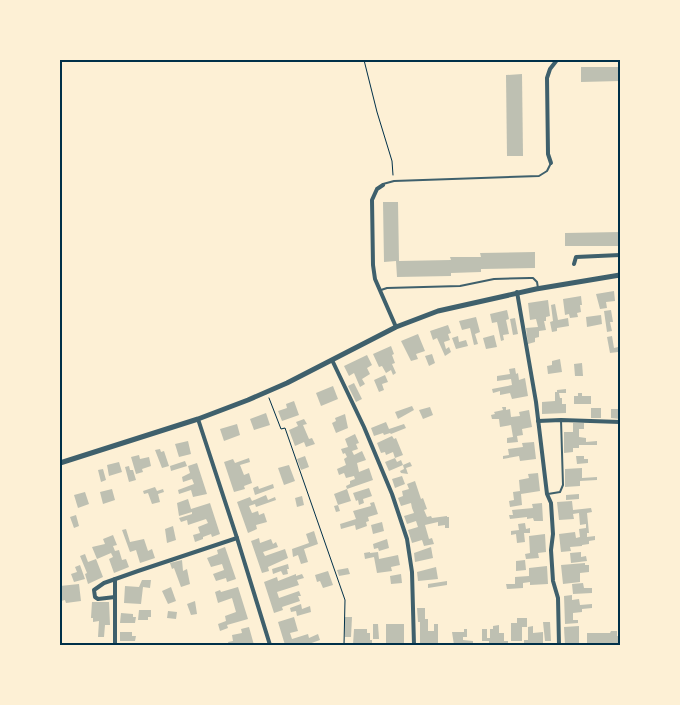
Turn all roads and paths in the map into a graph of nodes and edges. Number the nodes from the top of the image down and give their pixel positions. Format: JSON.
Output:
{"nodes":[{"id":1,"x":364,"y":60,"type":"edge"},
{"id":2,"x":557,"y":60,"type":"edge"},
{"id":3,"x":551,"y":163,"type":"joint"},
{"id":4,"x":394,"y":181,"type":"junction"},
{"id":5,"x":383,"y":185,"type":"joint"},
{"id":6,"x":620,"y":255,"type":"edge"},
{"id":7,"x":574,"y":264,"type":"dead end"},
{"id":8,"x":620,"y":275,"type":"edge"},
{"id":9,"x":538,"y":288,"type":"junction"},
{"id":10,"x":380,"y":290,"type":"junction"},
{"id":11,"x":517,"y":292,"type":"junction"},
{"id":12,"x":396,"y":327,"type":"junction"},
{"id":13,"x":332,"y":360,"type":"junction"},
{"id":14,"x":267,"y":392,"type":"junction"},
{"id":15,"x":198,"y":419,"type":"junction"},
{"id":16,"x":561,"y":420,"type":"junction"},
{"id":17,"x":538,"y":421,"type":"junction"},
{"id":18,"x":620,"y":422,"type":"edge"},
{"id":19,"x":60,"y":463,"type":"edge"},
{"id":20,"x":547,"y":494,"type":"junction"},
{"id":21,"x":237,"y":538,"type":"junction"},
{"id":22,"x":115,"y":579,"type":"junction"},
{"id":23,"x":115,"y":597,"type":"junction"},
{"id":24,"x":115,"y":645,"type":"edge"},
{"id":25,"x":270,"y":645,"type":"edge"},
{"id":26,"x":344,"y":645,"type":"edge"},
{"id":27,"x":414,"y":645,"type":"edge"},
{"id":28,"x":559,"y":645,"type":"edge"}],
"edges":[{"from":1,"to":4,"type":"path"},
{"from":2,"to":3,"type":"street"},
{"from":3,"to":4,"type":"lane"},
{"from":4,"to":5,"type":"lane"},
{"from":5,"to":10,"type":"street"},
{"from":6,"to":7,"type":"street"},
{"from":8,"to":9,"type":"street"},
{"from":9,"to":10,"type":"lane"},
{"from":9,"to":11,"type":"street"},
{"from":10,"to":12,"type":"street"},
{"from":11,"to":12,"type":"street"},
{"from":11,"to":17,"type":"street"},
{"from":12,"to":13,"type":"street"},
{"from":13,"to":14,"type":"street"},
{"from":13,"to":27,"type":"street"},
{"from":14,"to":15,"type":"street"},
{"from":14,"to":26,"type":"path"},
{"from":15,"to":19,"type":"street"},
{"from":15,"to":21,"type":"street"},
{"from":16,"to":17,"type":"street"},
{"from":16,"to":18,"type":"street"},
{"from":16,"to":20,"type":"lane"},
{"from":17,"to":20,"type":"street"},
{"from":20,"to":28,"type":"street"},
{"from":21,"to":22,"type":"street"},
{"from":21,"to":25,"type":"street"},
{"from":22,"to":23,"type":"street"},
{"from":22,"to":23,"type":"street"},
{"from":23,"to":24,"type":"street"}]}
